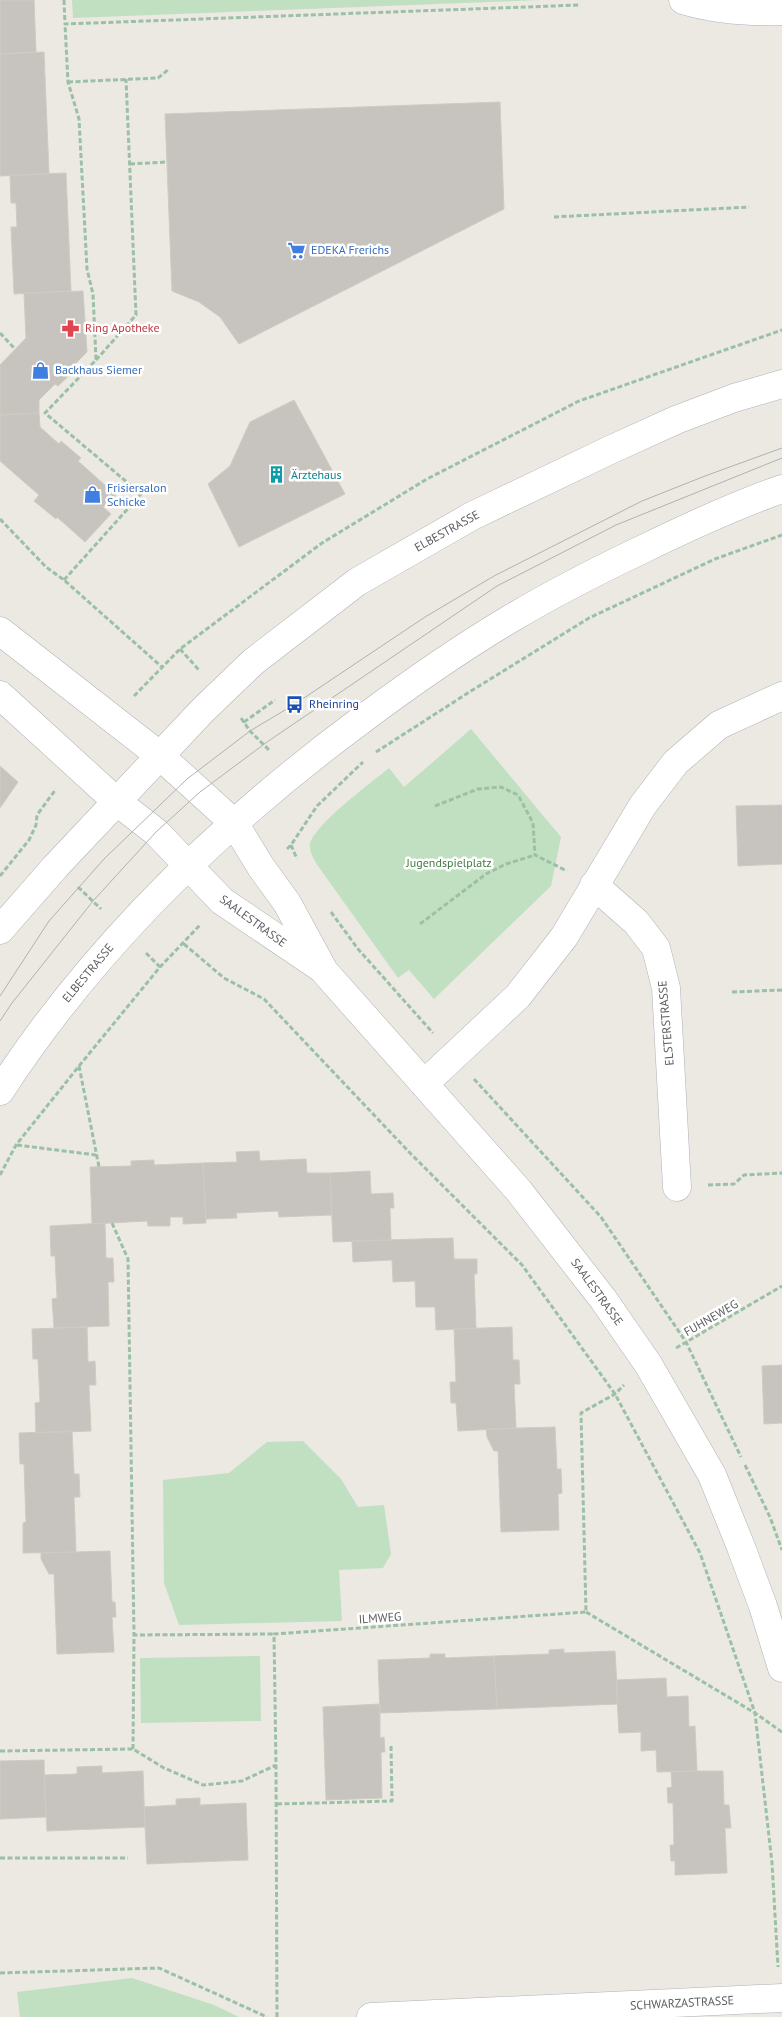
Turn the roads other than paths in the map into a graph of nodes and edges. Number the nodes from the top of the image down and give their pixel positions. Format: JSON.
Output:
{"nodes":[{"id":1,"x":684,"y":0,"type":"edge"},
{"id":2,"x":782,"y":11,"type":"edge"},
{"id":3,"x":782,"y":384,"type":"edge"},
{"id":4,"x":782,"y":489,"type":"edge"},
{"id":5,"x":0,"y":631,"type":"edge"},
{"id":6,"x":0,"y":695,"type":"edge"},
{"id":7,"x":782,"y":696,"type":"edge"},
{"id":8,"x":159,"y":755,"type":"junction"},
{"id":9,"x":116,"y":801,"type":"junction"},
{"id":10,"x":234,"y":824,"type":"junction"},
{"id":11,"x":187,"y":865,"type":"junction"},
{"id":12,"x":594,"y":884,"type":"junction"},
{"id":13,"x":0,"y":930,"type":"edge"},
{"id":14,"x":324,"y":971,"type":"junction"},
{"id":15,"x":424,"y":1084,"type":"junction"},
{"id":16,"x":0,"y":1090,"type":"edge"},
{"id":17,"x":677,"y":1187,"type":"road end"},
{"id":18,"x":782,"y":1668,"type":"edge"},
{"id":19,"x":781,"y":1998,"type":"edge"},
{"id":20,"x":371,"y":2017,"type":"edge"}],
"edges":[{"from":1,"to":2,"type":"street"},
{"from":3,"to":8,"type":"street","name":"ELBESTRASSE"},
{"from":4,"to":10,"type":"street","name":"ELBESTRASSE"},
{"from":5,"to":8,"type":"street"},
{"from":6,"to":9,"type":"street"},
{"from":7,"to":12,"type":"street"},
{"from":8,"to":9,"type":"street","name":"ELBESTRASSE"},
{"from":8,"to":10,"type":"street"},
{"from":9,"to":11,"type":"street"},
{"from":9,"to":13,"type":"street","name":"ELBESTRASSE"},
{"from":10,"to":11,"type":"street","name":"ELBESTRASSE"},
{"from":10,"to":14,"type":"street","name":"SAALESTRASSE"},
{"from":11,"to":14,"type":"street","name":"SAALESTRASSE"},
{"from":11,"to":16,"type":"street","name":"ELBESTRASSE"},
{"from":12,"to":15,"type":"street"},
{"from":12,"to":17,"type":"street","name":"ELSTERSTRASSE"},
{"from":14,"to":15,"type":"street","name":"SAALESTRASSE"},
{"from":15,"to":18,"type":"street","name":"SAALESTRASSE"},
{"from":19,"to":20,"type":"street","name":"SCHWARZASTRASSE"}]}
